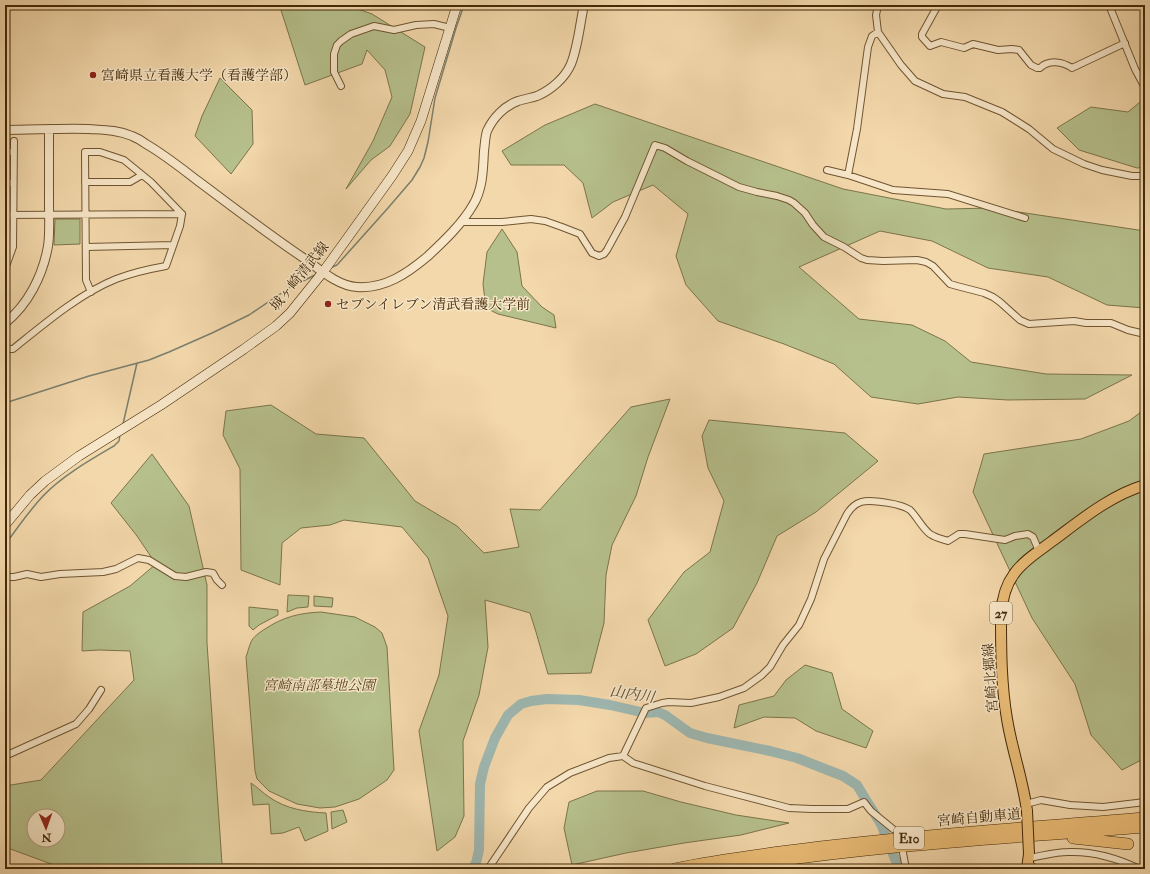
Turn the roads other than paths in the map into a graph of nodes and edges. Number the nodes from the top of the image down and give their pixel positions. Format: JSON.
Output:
{"nodes":[{"id":1,"x":457,"y":5,"type":"edge"},
{"id":2,"x":584,"y":5,"type":"edge"},
{"id":3,"x":878,"y":5,"type":"edge"},
{"id":4,"x":938,"y":5,"type":"edge"},
{"id":5,"x":1110,"y":5,"type":"edge"},
{"id":6,"x":450,"y":28,"type":"junction"},
{"id":7,"x":878,"y":32,"type":"junction"},
{"id":8,"x":1125,"y":43,"type":"junction"},
{"id":9,"x":1145,"y":84,"type":"edge"},
{"id":10,"x":341,"y":86,"type":"dead end"},
{"id":11,"x":49,"y":129,"type":"junction"},
{"id":12,"x":5,"y":130,"type":"edge"},
{"id":13,"x":14,"y":141,"type":"dead end"},
{"id":14,"x":5,"y":152,"type":"edge"},
{"id":15,"x":14,"y":152,"type":"junction"},
{"id":16,"x":827,"y":170,"type":"dead end"},
{"id":17,"x":142,"y":175,"type":"junction"},
{"id":18,"x":848,"y":175,"type":"junction"},
{"id":19,"x":1145,"y":176,"type":"edge"},
{"id":20,"x":85,"y":182,"type":"junction"},
{"id":21,"x":5,"y":183,"type":"edge"},
{"id":22,"x":14,"y":183,"type":"junction"},
{"id":23,"x":182,"y":214,"type":"junction"},
{"id":24,"x":5,"y":215,"type":"edge"},
{"id":25,"x":13,"y":215,"type":"junction"},
{"id":26,"x":49,"y":215,"type":"junction"},
{"id":27,"x":86,"y":215,"type":"junction"},
{"id":28,"x":1025,"y":218,"type":"dead end"},
{"id":29,"x":461,"y":222,"type":"junction"},
{"id":30,"x":173,"y":245,"type":"junction"},
{"id":31,"x":5,"y":247,"type":"edge"},
{"id":32,"x":13,"y":247,"type":"junction"},
{"id":33,"x":86,"y":247,"type":"junction"},
{"id":34,"x":5,"y":269,"type":"edge"},
{"id":35,"x":321,"y":274,"type":"junction"},
{"id":36,"x":91,"y":292,"type":"junction"},
{"id":37,"x":5,"y":323,"type":"edge"},
{"id":38,"x":1145,"y":334,"type":"edge"},
{"id":39,"x":5,"y":349,"type":"edge"},
{"id":40,"x":1145,"y":485,"type":"edge"},
{"id":41,"x":5,"y":526,"type":"edge"},
{"id":42,"x":1039,"y":551,"type":"junction"},
{"id":43,"x":5,"y":577,"type":"edge"},
{"id":44,"x":222,"y":585,"type":"dead end"},
{"id":45,"x":101,"y":690,"type":"dead end"},
{"id":46,"x":5,"y":756,"type":"edge"},
{"id":47,"x":623,"y":756,"type":"junction"},
{"id":48,"x":1145,"y":802,"type":"edge"},
{"id":49,"x":1027,"y":808,"type":"junction"},
{"id":50,"x":1145,"y":818,"type":"edge"},
{"id":51,"x":1145,"y":827,"type":"edge"},
{"id":52,"x":894,"y":829,"type":"dead end"},
{"id":53,"x":977,"y":840,"type":"junction"},
{"id":54,"x":1128,"y":844,"type":"dead end"},
{"id":55,"x":903,"y":853,"type":"dead end"},
{"id":56,"x":1029,"y":863,"type":"edge"},
{"id":57,"x":488,"y":869,"type":"edge"},
{"id":58,"x":674,"y":869,"type":"edge"},
{"id":59,"x":724,"y":869,"type":"edge"},
{"id":60,"x":906,"y":869,"type":"edge"},
{"id":61,"x":1140,"y":869,"type":"edge"}],
"edges":[{"from":1,"to":6,"type":"main road","name":"城ヶ崎清武線"},
{"from":2,"to":29,"type":"street"},
{"from":3,"to":7,"type":"street"},
{"from":4,"to":8,"type":"street"},
{"from":5,"to":8,"type":"street"},
{"from":6,"to":10,"type":"street"},
{"from":6,"to":35,"type":"main road","name":"城ヶ崎清武線"},
{"from":7,"to":18,"type":"street"},
{"from":7,"to":19,"type":"street"},
{"from":8,"to":9,"type":"street"},
{"from":11,"to":12,"type":"street"},
{"from":11,"to":26,"type":"street"},
{"from":11,"to":35,"type":"street"},
{"from":13,"to":15,"type":"street"},
{"from":14,"to":15,"type":"street"},
{"from":15,"to":22,"type":"street"},
{"from":16,"to":18,"type":"street"},
{"from":17,"to":20,"type":"street"},
{"from":17,"to":20,"type":"street"},
{"from":17,"to":23,"type":"street"},
{"from":18,"to":28,"type":"street"},
{"from":20,"to":27,"type":"street"},
{"from":21,"to":22,"type":"street"},
{"from":22,"to":25,"type":"street"},
{"from":23,"to":27,"type":"street"},
{"from":23,"to":30,"type":"street"},
{"from":24,"to":25,"type":"street"},
{"from":25,"to":26,"type":"street"},
{"from":25,"to":32,"type":"street"},
{"from":26,"to":27,"type":"street"},
{"from":26,"to":37,"type":"street"},
{"from":27,"to":33,"type":"street"},
{"from":29,"to":35,"type":"street"},
{"from":29,"to":38,"type":"street"},
{"from":30,"to":33,"type":"street"},
{"from":30,"to":36,"type":"street"},
{"from":31,"to":32,"type":"street"},
{"from":32,"to":34,"type":"street"},
{"from":33,"to":36,"type":"street"},
{"from":35,"to":41,"type":"main road","name":"城ヶ崎清武線"},
{"from":36,"to":39,"type":"street"},
{"from":40,"to":42,"type":"main road","name":"宮崎北郷線","number":"27"},
{"from":42,"to":47,"type":"street"},
{"from":42,"to":49,"type":"main road","name":"宮崎北郷線","number":"27"},
{"from":43,"to":44,"type":"street"},
{"from":45,"to":46,"type":"street"},
{"from":47,"to":52,"type":"street"},
{"from":47,"to":57,"type":"street"},
{"from":48,"to":49,"type":"street"},
{"from":49,"to":56,"type":"main road","name":"宮崎北郷線","number":"27","bridge":true},
{"from":50,"to":58,"type":"highway","name":"宮崎自動車道","number":"E10"},
{"from":51,"to":53,"type":"highway","name":"宮崎自動車道","number":"E10"},
{"from":53,"to":54,"type":"highway"},
{"from":53,"to":59,"type":"highway","name":"宮崎自動車道","number":"E10"},
{"from":55,"to":60,"type":"street"},
{"from":56,"to":61,"type":"street"}]}
